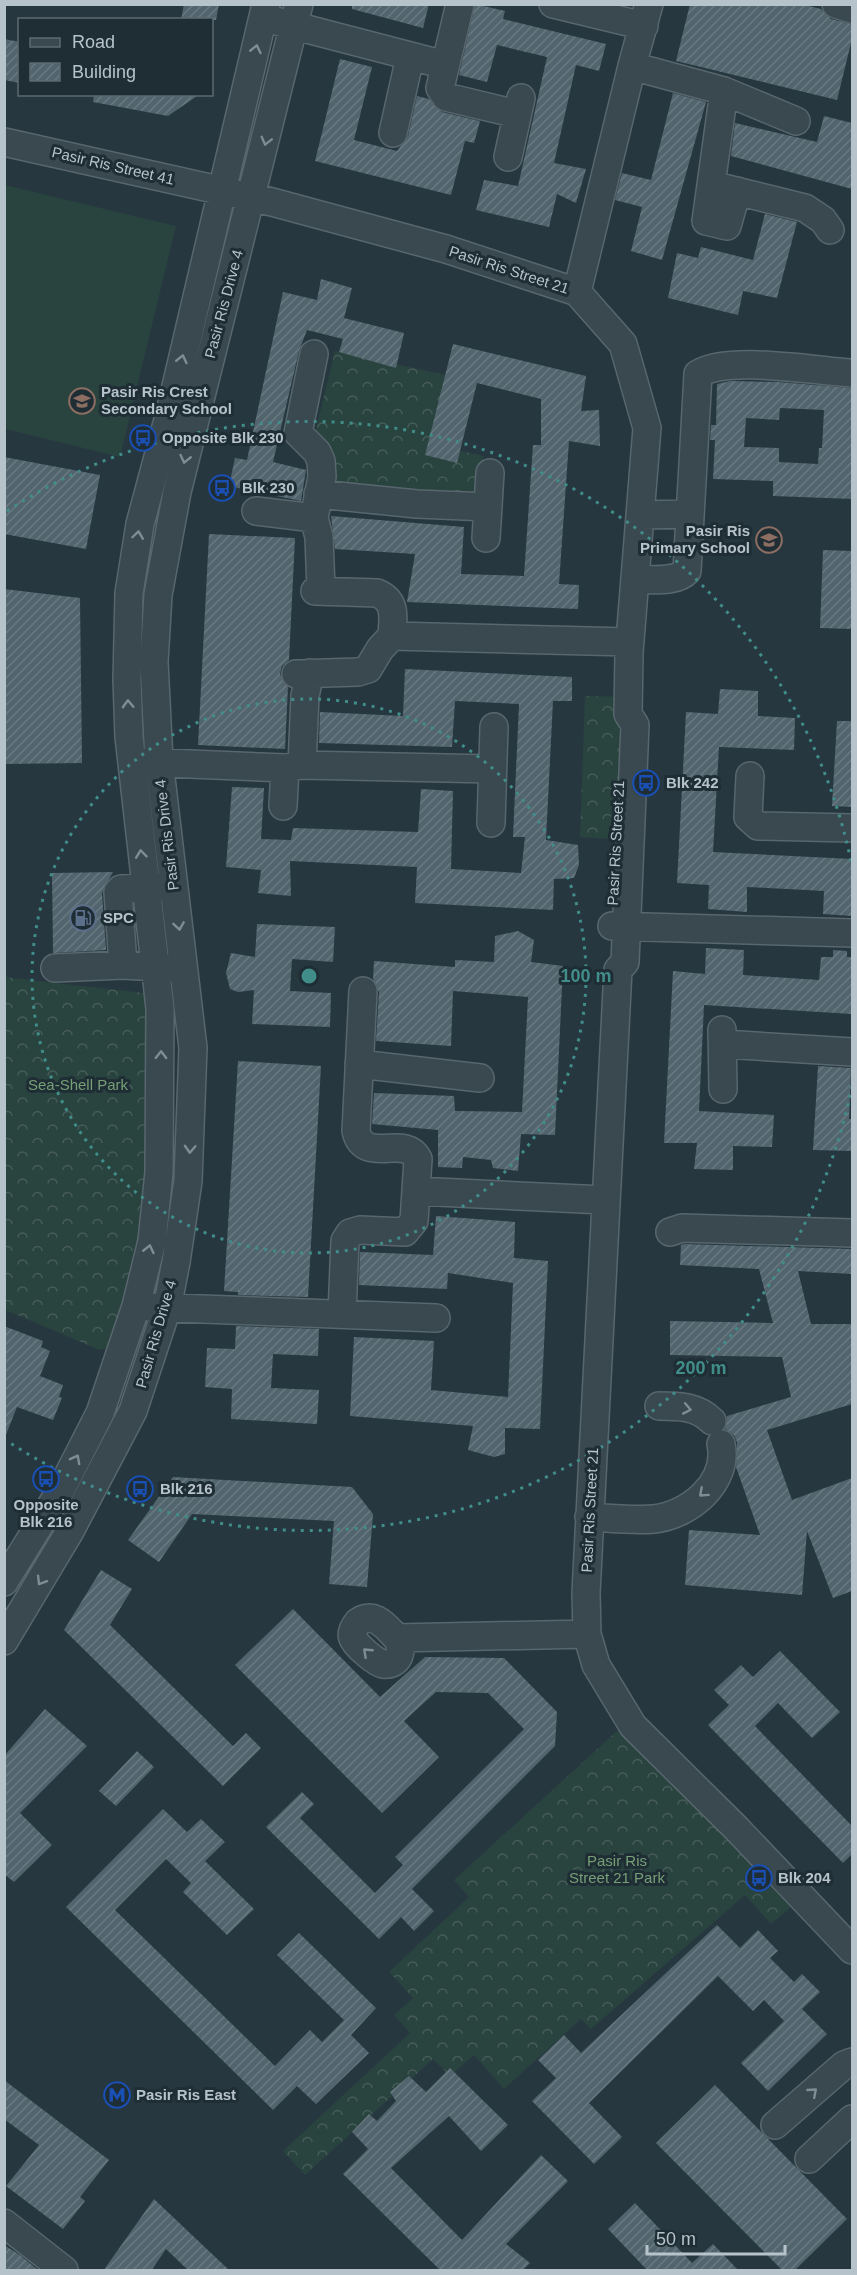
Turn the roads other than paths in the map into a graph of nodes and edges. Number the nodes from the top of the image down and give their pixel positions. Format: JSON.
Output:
{"nodes":[{"id":1,"x":460,"y":4,"type":"edge"},
{"id":2,"x":554,"y":4,"type":"edge"},
{"id":3,"x":836,"y":4,"type":"edge"},
{"id":4,"x":852,"y":9,"type":"edge"},
{"id":5,"x":265,"y":11,"type":"edge"},
{"id":6,"x":296,"y":15,"type":"edge"},
{"id":7,"x":647,"y":15,"type":"edge"},
{"id":8,"x":410,"y":57,"type":"junction"},
{"id":9,"x":445,"y":66,"type":"junction"},
{"id":10,"x":632,"y":66,"type":"junction"},
{"id":11,"x":724,"y":91,"type":"junction"},
{"id":12,"x":796,"y":121,"type":"dead end"},
{"id":13,"x":393,"y":133,"type":"dead end"},
{"id":14,"x":4,"y":142,"type":"edge"},
{"id":15,"x":508,"y":158,"type":"dead end"},
{"id":16,"x":221,"y":190,"type":"junction"},
{"id":17,"x":252,"y":197,"type":"junction"},
{"id":18,"x":830,"y":230,"type":"dead end"},
{"id":19,"x":577,"y":292,"type":"junction"},
{"id":20,"x":314,"y":354,"type":"dead end"},
{"id":21,"x":852,"y":373,"type":"edge"},
{"id":22,"x":490,"y":473,"type":"dead end"},
{"id":23,"x":316,"y":506,"type":"junction"},
{"id":24,"x":489,"y":507,"type":"junction"},
{"id":25,"x":256,"y":511,"type":"dead end"},
{"id":26,"x":689,"y":514,"type":"junction"},
{"id":27,"x":640,"y":515,"type":"junction"},
{"id":28,"x":486,"y":538,"type":"dead end"},
{"id":29,"x":635,"y":580,"type":"junction"},
{"id":30,"x":392,"y":636,"type":"junction"},
{"id":31,"x":630,"y":642,"type":"junction"},
{"id":32,"x":494,"y":727,"type":"dead end"},
{"id":33,"x":159,"y":761,"type":"junction"},
{"id":34,"x":132,"y":763,"type":"junction"},
{"id":35,"x":293,"y":766,"type":"junction"},
{"id":36,"x":492,"y":769,"type":"junction"},
{"id":37,"x":750,"y":776,"type":"dead end"},
{"id":38,"x":283,"y":806,"type":"dead end"},
{"id":39,"x":491,"y":823,"type":"dead end"},
{"id":40,"x":852,"y":828,"type":"edge"},
{"id":41,"x":172,"y":885,"type":"junction"},
{"id":42,"x":145,"y":888,"type":"junction"},
{"id":43,"x":619,"y":926,"type":"junction"},
{"id":44,"x":852,"y":933,"type":"edge"},
{"id":45,"x":123,"y":965,"type":"junction"},
{"id":46,"x":185,"y":967,"type":"junction"},
{"id":47,"x":55,"y":968,"type":"dead end"},
{"id":48,"x":157,"y":968,"type":"junction"},
{"id":49,"x":363,"y":991,"type":"dead end"},
{"id":50,"x":852,"y":1052,"type":"edge"},
{"id":51,"x":359,"y":1064,"type":"junction"},
{"id":52,"x":480,"y":1078,"type":"dead end"},
{"id":53,"x":723,"y":1089,"type":"dead end"},
{"id":54,"x":416,"y":1191,"type":"junction"},
{"id":55,"x":604,"y":1200,"type":"junction"},
{"id":56,"x":670,"y":1232,"type":"dead end"},
{"id":57,"x":852,"y":1233,"type":"edge"},
{"id":58,"x":136,"y":1306,"type":"junction"},
{"id":59,"x":167,"y":1308,"type":"junction"},
{"id":60,"x":342,"y":1314,"type":"junction"},
{"id":61,"x":436,"y":1318,"type":"dead end"},
{"id":62,"x":659,"y":1406,"type":"dead end"},
{"id":63,"x":589,"y":1517,"type":"junction"},
{"id":64,"x":4,"y":1582,"type":"edge"},
{"id":65,"x":587,"y":1634,"type":"junction"},
{"id":66,"x":397,"y":1638,"type":"dead end"},
{"id":67,"x":4,"y":1641,"type":"edge"},
{"id":68,"x":852,"y":1950,"type":"edge"},
{"id":69,"x":852,"y":2062,"type":"edge"},
{"id":70,"x":852,"y":2119,"type":"edge"},
{"id":71,"x":775,"y":2125,"type":"dead end"},
{"id":72,"x":809,"y":2159,"type":"dead end"},
{"id":73,"x":4,"y":2223,"type":"edge"},
{"id":74,"x":64,"y":2271,"type":"edge"}],
"edges":[{"from":1,"to":9,"type":"street"},
{"from":2,"to":7,"type":"street"},
{"from":3,"to":4,"type":"street"},
{"from":5,"to":6,"type":"street"},
{"from":16,"to":5,"type":"street","name":"Pasir Ris Drive 4","one_way":true},
{"from":6,"to":8,"type":"street"},
{"from":6,"to":17,"type":"street","name":"Pasir Ris Drive 4","one_way":true},
{"from":7,"to":10,"type":"street"},
{"from":8,"to":9,"type":"street"},
{"from":8,"to":13,"type":"street"},
{"from":9,"to":15,"type":"street"},
{"from":10,"to":11,"type":"street"},
{"from":10,"to":19,"type":"street"},
{"from":11,"to":12,"type":"street"},
{"from":11,"to":18,"type":"street"},
{"from":14,"to":16,"type":"street","name":"Pasir Ris Street 41"},
{"from":16,"to":17,"type":"street","name":"Pasir Ris Street 21"},
{"from":34,"to":16,"type":"street","name":"Pasir Ris Drive 4","one_way":true},
{"from":17,"to":19,"type":"street","name":"Pasir Ris Street 21"},
{"from":17,"to":33,"type":"street","name":"Pasir Ris Drive 4","one_way":true},
{"from":19,"to":27,"type":"street","name":"Pasir Ris Street 21"},
{"from":20,"to":23,"type":"street"},
{"from":21,"to":26,"type":"street"},
{"from":22,"to":24,"type":"street"},
{"from":23,"to":24,"type":"street"},
{"from":23,"to":25,"type":"street"},
{"from":23,"to":30,"type":"street"},
{"from":24,"to":28,"type":"street"},
{"from":26,"to":27,"type":"street"},
{"from":26,"to":29,"type":"street"},
{"from":27,"to":29,"type":"street","name":"Pasir Ris Street 21"},
{"from":29,"to":31,"type":"street","name":"Pasir Ris Street 21"},
{"from":30,"to":31,"type":"street"},
{"from":30,"to":35,"type":"street"},
{"from":31,"to":43,"type":"street","name":"Pasir Ris Street 21"},
{"from":32,"to":36,"type":"street"},
{"from":33,"to":34,"type":"street"},
{"from":33,"to":35,"type":"street"},
{"from":33,"to":41,"type":"street","name":"Pasir Ris Drive 4"},
{"from":42,"to":34,"type":"street","name":"Pasir Ris Drive 4","one_way":true},
{"from":35,"to":36,"type":"street"},
{"from":35,"to":38,"type":"street"},
{"from":36,"to":39,"type":"street"},
{"from":37,"to":40,"type":"street"},
{"from":41,"to":42,"type":"street"},
{"from":41,"to":46,"type":"street","name":"Pasir Ris Drive 4","one_way":true},
{"from":42,"to":45,"type":"street"},
{"from":42,"to":48,"type":"street","name":"Pasir Ris Drive 4"},
{"from":43,"to":44,"type":"street"},
{"from":43,"to":55,"type":"street","name":"Pasir Ris Street 21"},
{"from":45,"to":47,"type":"street"},
{"from":45,"to":48,"type":"street"},
{"from":46,"to":48,"type":"street"},
{"from":46,"to":59,"type":"street","name":"Pasir Ris Drive 4","one_way":true},
{"from":58,"to":48,"type":"street","name":"Pasir Ris Drive 4","one_way":true},
{"from":49,"to":51,"type":"street"},
{"from":50,"to":53,"type":"street"},
{"from":51,"to":52,"type":"street"},
{"from":51,"to":54,"type":"street"},
{"from":54,"to":55,"type":"street"},
{"from":54,"to":60,"type":"street"},
{"from":55,"to":63,"type":"street","name":"Pasir Ris Street 21"},
{"from":56,"to":57,"type":"street"},
{"from":58,"to":59,"type":"street"},
{"from":64,"to":58,"type":"street","name":"Pasir Ris Drive 4","one_way":true},
{"from":59,"to":60,"type":"street"},
{"from":59,"to":67,"type":"street","name":"Pasir Ris Drive 4","one_way":true},
{"from":60,"to":61,"type":"street"},
{"from":62,"to":63,"type":"street","one_way":true},
{"from":63,"to":65,"type":"street","name":"Pasir Ris Street 21"},
{"from":65,"to":66,"type":"street"},
{"from":65,"to":68,"type":"street","name":"Pasir Ris Street 21"},
{"from":71,"to":69,"type":"street","one_way":true},
{"from":70,"to":72,"type":"street"},
{"from":73,"to":74,"type":"street"}]}
